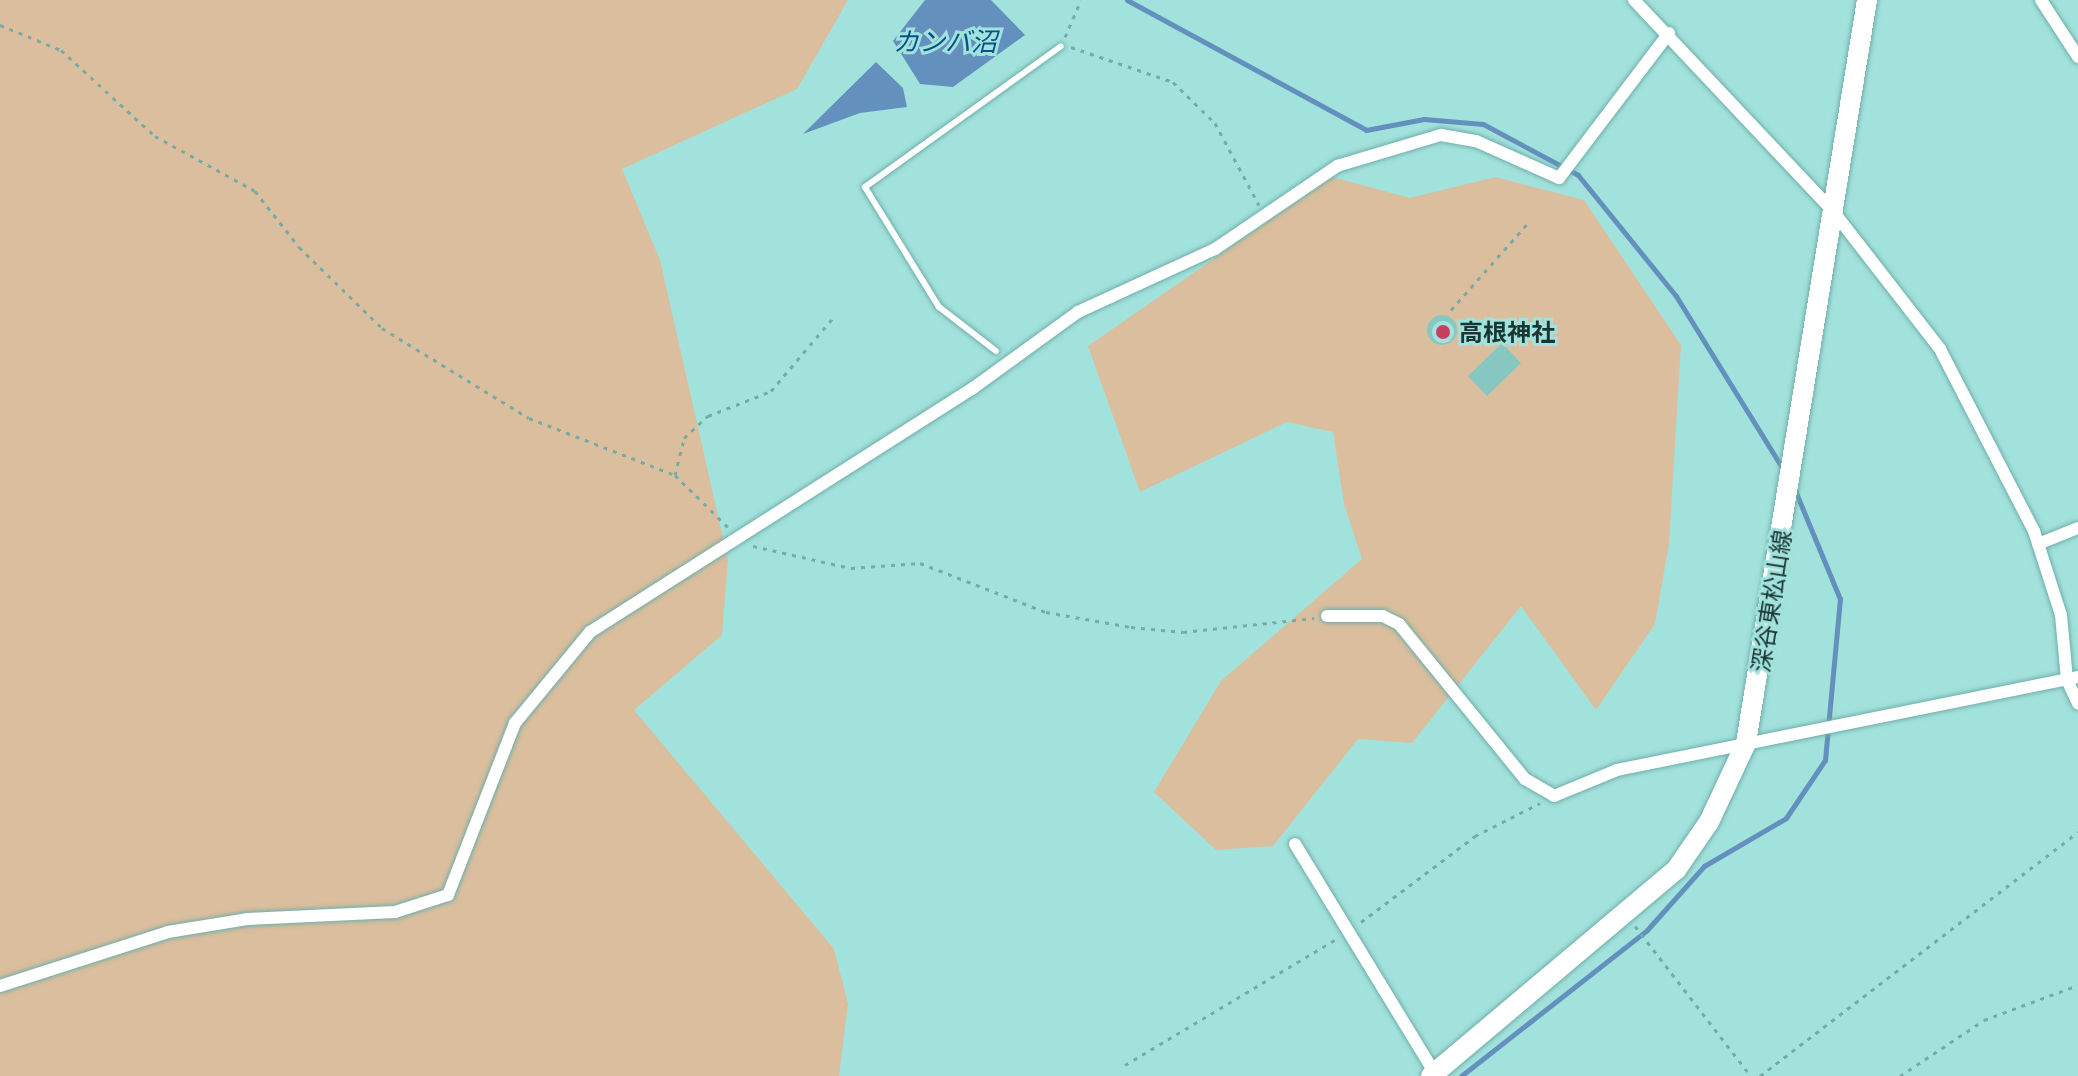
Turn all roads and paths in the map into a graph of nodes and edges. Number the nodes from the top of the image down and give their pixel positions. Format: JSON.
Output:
{"nodes":[{"id":1,"x":1081,"y":0,"type":"edge"},
{"id":2,"x":1634,"y":0,"type":"edge"},
{"id":3,"x":1867,"y":0,"type":"edge"},
{"id":4,"x":2041,"y":0,"type":"edge"},
{"id":5,"x":0,"y":25,"type":"edge"},
{"id":6,"x":1669,"y":33,"type":"junction"},
{"id":7,"x":1061,"y":46,"type":"junction"},
{"id":8,"x":2078,"y":57,"type":"edge"},
{"id":9,"x":1833,"y":211,"type":"junction"},
{"id":10,"x":1264,"y":213,"type":"junction"},
{"id":11,"x":1527,"y":224,"type":"dead end"},
{"id":12,"x":1451,"y":310,"type":"dead end"},
{"id":13,"x":833,"y":318,"type":"dead end"},
{"id":14,"x":996,"y":351,"type":"dead end"},
{"id":15,"x":675,"y":475,"type":"junction"},
{"id":16,"x":2078,"y":528,"type":"edge"},
{"id":17,"x":736,"y":533,"type":"junction"},
{"id":18,"x":2038,"y":544,"type":"junction"},
{"id":19,"x":1327,"y":616,"type":"joint"},
{"id":20,"x":2073,"y":679,"type":"edge"},
{"id":21,"x":2078,"y":704,"type":"edge"},
{"id":22,"x":1746,"y":743,"type":"junction"},
{"id":23,"x":2078,"y":832,"type":"edge"},
{"id":24,"x":1295,"y":844,"type":"dead end"},
{"id":25,"x":1627,"y":917,"type":"junction"},
{"id":26,"x":2078,"y":985,"type":"edge"},
{"id":27,"x":0,"y":986,"type":"edge"},
{"id":28,"x":1433,"y":1075,"type":"edge"},
{"id":29,"x":1751,"y":1076,"type":"edge"},
{"id":30,"x":1760,"y":1076,"type":"edge"},
{"id":31,"x":1900,"y":1076,"type":"edge"}],
"edges":[{"from":1,"to":7,"type":"path"},
{"from":2,"to":6,"type":"street"},
{"from":3,"to":9,"type":"main road","name":"深谷東松山線"},
{"from":4,"to":8,"type":"street"},
{"from":5,"to":15,"type":"path"},
{"from":6,"to":9,"type":"street"},
{"from":6,"to":10,"type":"street"},
{"from":7,"to":10,"type":"path"},
{"from":7,"to":14,"type":"lane"},
{"from":9,"to":18,"type":"street"},
{"from":9,"to":22,"type":"main road","name":"深谷東松山線"},
{"from":10,"to":17,"type":"street"},
{"from":11,"to":12,"type":"path"},
{"from":13,"to":15,"type":"path"},
{"from":15,"to":17,"type":"path"},
{"from":16,"to":18,"type":"street"},
{"from":17,"to":19,"type":"path"},
{"from":17,"to":27,"type":"street"},
{"from":18,"to":20,"type":"street"},
{"from":19,"to":22,"type":"street"},
{"from":20,"to":21,"type":"street"},
{"from":20,"to":22,"type":"street"},
{"from":22,"to":25,"type":"main road","name":"深谷東松山線"},
{"from":23,"to":30,"type":"path"},
{"from":24,"to":28,"type":"street"},
{"from":25,"to":28,"type":"main road","name":"深谷東松山線"},
{"from":25,"to":29,"type":"path"},
{"from":26,"to":31,"type":"path"}]}
